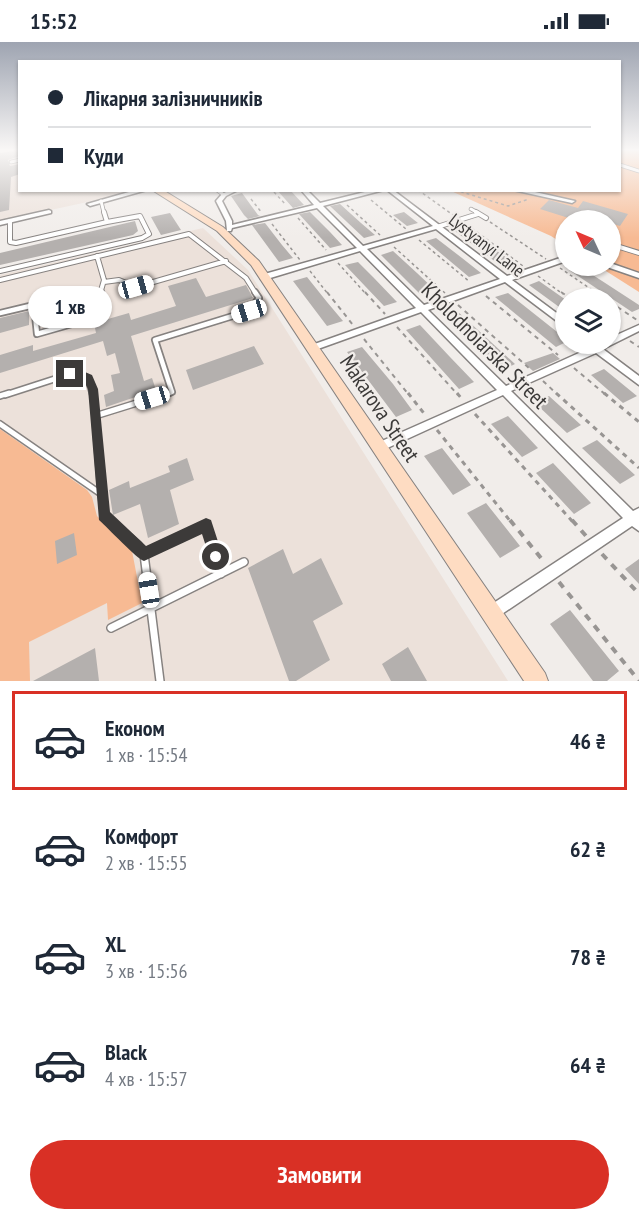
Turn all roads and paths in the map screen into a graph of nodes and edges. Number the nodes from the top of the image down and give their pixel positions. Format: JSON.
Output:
{"nodes":[{"id":1,"x":137,"y":192,"type":"edge"},
{"id":2,"x":160,"y":192,"type":"edge"},
{"id":3,"x":220,"y":192,"type":"edge"},
{"id":4,"x":232,"y":192,"type":"edge"},
{"id":5,"x":274,"y":192,"type":"edge"},
{"id":6,"x":305,"y":192,"type":"edge"},
{"id":7,"x":375,"y":192,"type":"edge"},
{"id":8,"x":392,"y":192,"type":"edge"},
{"id":9,"x":421,"y":192,"type":"edge"},
{"id":10,"x":462,"y":192,"type":"edge"},
{"id":11,"x":523,"y":192,"type":"edge"},
{"id":12,"x":225,"y":195,"type":"junction"},
{"id":13,"x":364,"y":195,"type":"junction"},
{"id":14,"x":537,"y":195,"type":"junction"},
{"id":15,"x":251,"y":199,"type":"dead end"},
{"id":16,"x":342,"y":200,"type":"junction"},
{"id":17,"x":101,"y":201,"type":"junction"},
{"id":18,"x":572,"y":201,"type":"dead end"},
{"id":19,"x":90,"y":204,"type":"dead end"},
{"id":20,"x":318,"y":206,"type":"junction"},
{"id":21,"x":471,"y":209,"type":"dead end"},
{"id":22,"x":49,"y":212,"type":"dead end"},
{"id":23,"x":292,"y":212,"type":"junction"},
{"id":24,"x":478,"y":214,"type":"junction"},
{"id":25,"x":267,"y":218,"type":"junction"},
{"id":26,"x":486,"y":218,"type":"dead end"},
{"id":27,"x":459,"y":220,"type":"junction"},
{"id":28,"x":10,"y":221,"type":"junction"},
{"id":29,"x":106,"y":222,"type":"junction"},
{"id":30,"x":0,"y":223,"type":"edge"},
{"id":31,"x":437,"y":227,"type":"junction"},
{"id":32,"x":229,"y":231,"type":"junction"},
{"id":33,"x":413,"y":234,"type":"junction"},
{"id":34,"x":388,"y":241,"type":"junction"},
{"id":35,"x":621,"y":247,"type":"edge"},
{"id":36,"x":361,"y":249,"type":"junction"},
{"id":37,"x":639,"y":253,"type":"edge"},
{"id":38,"x":97,"y":256,"type":"junction"},
{"id":39,"x":332,"y":257,"type":"junction"},
{"id":40,"x":226,"y":261,"type":"junction"},
{"id":41,"x":555,"y":261,"type":"edge"},
{"id":42,"x":304,"y":266,"type":"junction"},
{"id":43,"x":528,"y":269,"type":"junction"},
{"id":44,"x":621,"y":269,"type":"edge"},
{"id":45,"x":0,"y":271,"type":"edge"},
{"id":46,"x":639,"y":276,"type":"edge"},
{"id":47,"x":264,"y":277,"type":"junction"},
{"id":48,"x":504,"y":278,"type":"junction"},
{"id":49,"x":0,"y":280,"type":"edge"},
{"id":50,"x":104,"y":282,"type":"junction"},
{"id":51,"x":478,"y":288,"type":"junction"},
{"id":52,"x":556,"y":288,"type":"edge"},
{"id":53,"x":450,"y":298,"type":"junction"},
{"id":54,"x":421,"y":308,"type":"junction"},
{"id":55,"x":621,"y":309,"type":"edge"},
{"id":56,"x":0,"y":313,"type":"edge"},
{"id":57,"x":555,"y":317,"type":"edge"},
{"id":58,"x":390,"y":320,"type":"junction"},
{"id":59,"x":639,"y":321,"type":"edge"},
{"id":60,"x":639,"y":328,"type":"edge"},
{"id":61,"x":357,"y":331,"type":"junction"},
{"id":62,"x":621,"y":337,"type":"edge"},
{"id":63,"x":312,"y":348,"type":"junction"},
{"id":64,"x":580,"y":354,"type":"edge"},
{"id":65,"x":604,"y":354,"type":"edge"},
{"id":66,"x":566,"y":362,"type":"junction"},
{"id":67,"x":537,"y":376,"type":"junction"},
{"id":68,"x":639,"y":381,"type":"edge"},
{"id":69,"x":504,"y":392,"type":"junction"},
{"id":70,"x":0,"y":396,"type":"edge"},
{"id":71,"x":469,"y":407,"type":"junction"},
{"id":72,"x":95,"y":416,"type":"junction"},
{"id":73,"x":639,"y":422,"type":"edge"},
{"id":74,"x":0,"y":424,"type":"edge"},
{"id":75,"x":432,"y":424,"type":"junction"},
{"id":76,"x":379,"y":447,"type":"junction"},
{"id":77,"x":639,"y":468,"type":"edge"},
{"id":78,"x":101,"y":494,"type":"junction"},
{"id":79,"x":637,"y":520,"type":"edge"},
{"id":80,"x":594,"y":545,"type":"junction"},
{"id":81,"x":144,"y":554,"type":"junction"},
{"id":82,"x":244,"y":562,"type":"dead end"},
{"id":83,"x":552,"y":573,"type":"junction"},
{"id":84,"x":221,"y":574,"type":"junction"},
{"id":85,"x":639,"y":594,"type":"edge"},
{"id":86,"x":152,"y":608,"type":"junction"},
{"id":87,"x":491,"y":613,"type":"junction"},
{"id":88,"x":111,"y":628,"type":"dead end"},
{"id":89,"x":160,"y":681,"type":"edge"},
{"id":90,"x":537,"y":681,"type":"edge"},
{"id":91,"x":639,"y":681,"type":"edge"}],
"edges":[{"from":1,"to":17,"type":"street"},
{"from":2,"to":32,"type":"street","name":"Makarova Street"},
{"from":3,"to":12,"type":"lane"},
{"from":4,"to":12,"type":"street"},
{"from":5,"to":23,"type":"path"},
{"from":6,"to":20,"type":"street","name":"Kholodnoiarska Street"},
{"from":7,"to":13,"type":"street"},
{"from":8,"to":31,"type":"street","name":"Lystyanyi Lane"},
{"from":9,"to":27,"type":"path"},
{"from":10,"to":14,"type":"path"},
{"from":11,"to":14,"type":"street"},
{"from":12,"to":32,"type":"street"},
{"from":13,"to":16,"type":"street"},
{"from":13,"to":33,"type":"path"},
{"from":14,"to":18,"type":"street"},
{"from":15,"to":25,"type":"path"},
{"from":16,"to":20,"type":"street"},
{"from":16,"to":34,"type":"path"},
{"from":17,"to":19,"type":"street"},
{"from":17,"to":29,"type":"lane"},
{"from":20,"to":23,"type":"street"},
{"from":20,"to":36,"type":"street","name":"Kholodnoiarska Street"},
{"from":21,"to":24,"type":"lane"},
{"from":22,"to":28,"type":"street"},
{"from":23,"to":25,"type":"street"},
{"from":23,"to":39,"type":"path"},
{"from":24,"to":26,"type":"lane"},
{"from":24,"to":27,"type":"lane"},
{"from":25,"to":32,"type":"street"},
{"from":25,"to":42,"type":"path"},
{"from":27,"to":31,"type":"lane"},
{"from":27,"to":43,"type":"path"},
{"from":28,"to":29,"type":"lane"},
{"from":28,"to":30,"type":"street"},
{"from":29,"to":45,"type":"lane"},
{"from":31,"to":33,"type":"street"},
{"from":31,"to":48,"type":"street","name":"Lystyanyi Lane"},
{"from":32,"to":47,"type":"street","name":"Makarova Street"},
{"from":33,"to":34,"type":"street"},
{"from":33,"to":51,"type":"path"},
{"from":34,"to":36,"type":"street"},
{"from":34,"to":53,"type":"path"},
{"from":35,"to":37,"type":"lane"},
{"from":36,"to":39,"type":"street"},
{"from":36,"to":54,"type":"street","name":"Kholodnoiarska Street"},
{"from":38,"to":40,"type":"lane"},
{"from":38,"to":49,"type":"lane"},
{"from":38,"to":50,"type":"lane"},
{"from":39,"to":42,"type":"street"},
{"from":39,"to":58,"type":"path"},
{"from":40,"to":50,"type":"lane"},
{"from":40,"to":72,"type":"lane"},
{"from":41,"to":43,"type":"street"},
{"from":42,"to":47,"type":"street"},
{"from":42,"to":61,"type":"path"},
{"from":43,"to":48,"type":"street"},
{"from":43,"to":52,"type":"path"},
{"from":44,"to":46,"type":"street"},
{"from":47,"to":63,"type":"street","name":"Makarova Street"},
{"from":48,"to":51,"type":"street"},
{"from":48,"to":57,"type":"street","name":"Lystyanyi Lane"},
{"from":50,"to":56,"type":"lane"},
{"from":51,"to":53,"type":"street"},
{"from":51,"to":66,"type":"path"},
{"from":53,"to":54,"type":"street"},
{"from":53,"to":67,"type":"path"},
{"from":54,"to":58,"type":"street"},
{"from":54,"to":69,"type":"street","name":"Kholodnoiarska Street"},
{"from":55,"to":59,"type":"path"},
{"from":58,"to":61,"type":"street"},
{"from":58,"to":71,"type":"path"},
{"from":60,"to":62,"type":"street"},
{"from":61,"to":63,"type":"street"},
{"from":61,"to":75,"type":"path"},
{"from":63,"to":76,"type":"street","name":"Makarova Street"},
{"from":64,"to":66,"type":"street"},
{"from":65,"to":68,"type":"street"},
{"from":66,"to":67,"type":"street"},
{"from":66,"to":73,"type":"path"},
{"from":67,"to":69,"type":"street"},
{"from":67,"to":77,"type":"path"},
{"from":69,"to":71,"type":"street"},
{"from":69,"to":79,"type":"street","name":"Kholodnoiarska Street"},
{"from":70,"to":72,"type":"lane"},
{"from":71,"to":75,"type":"street"},
{"from":71,"to":80,"type":"path"},
{"from":72,"to":78,"type":"lane"},
{"from":74,"to":78,"type":"lane"},
{"from":75,"to":76,"type":"street"},
{"from":75,"to":83,"type":"path"},
{"from":76,"to":87,"type":"street","name":"Makarova Street"},
{"from":78,"to":81,"type":"lane"},
{"from":79,"to":80,"type":"street"},
{"from":80,"to":83,"type":"street"},
{"from":80,"to":85,"type":"path"},
{"from":81,"to":84,"type":"lane"},
{"from":81,"to":86,"type":"lane"},
{"from":82,"to":84,"type":"lane"},
{"from":83,"to":87,"type":"street"},
{"from":83,"to":91,"type":"path"},
{"from":84,"to":86,"type":"lane"},
{"from":86,"to":88,"type":"lane"},
{"from":86,"to":89,"type":"lane"},
{"from":87,"to":90,"type":"street","name":"Makarova Street"}]}
